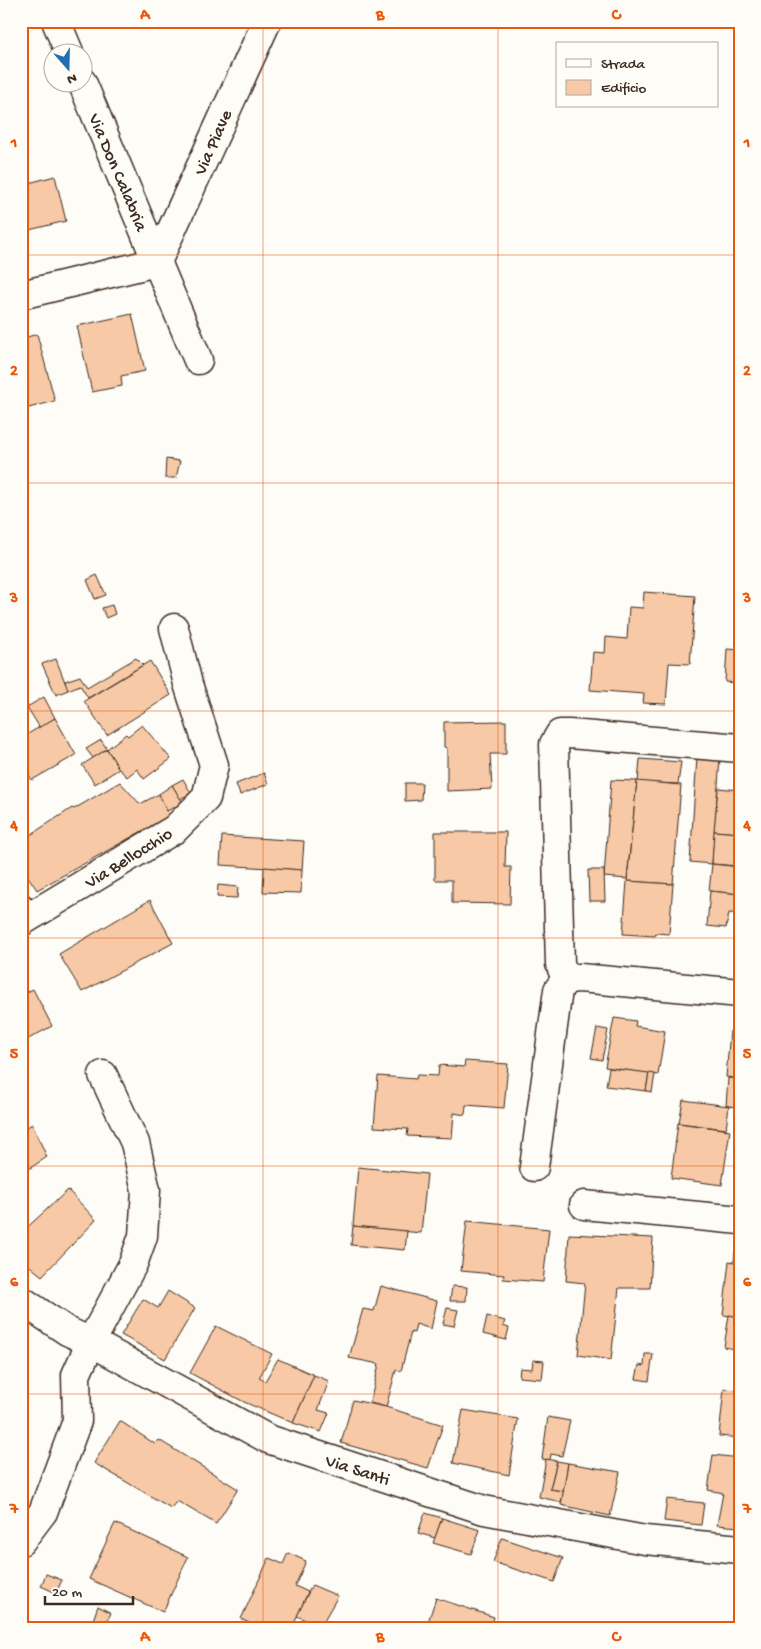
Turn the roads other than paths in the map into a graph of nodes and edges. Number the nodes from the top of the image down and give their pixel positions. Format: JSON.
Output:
{"nodes":[{"id":1,"x":56,"y":21,"type":"edge"},
{"id":2,"x":267,"y":21,"type":"edge"},
{"id":3,"x":65,"y":42,"type":"edge"},
{"id":4,"x":86,"y":92,"type":"edge"},
{"id":5,"x":157,"y":262,"type":"junction"},
{"id":6,"x":21,"y":295,"type":"edge"},
{"id":7,"x":198,"y":360,"type":"dead end"},
{"id":8,"x":174,"y":628,"type":"dead end"},
{"id":9,"x":740,"y":748,"type":"edge"},
{"id":10,"x":25,"y":912,"type":"edge"},
{"id":11,"x":566,"y":979,"type":"junction"},
{"id":12,"x":740,"y":992,"type":"edge"},
{"id":13,"x":103,"y":1076,"type":"dead end"},
{"id":14,"x":534,"y":1167,"type":"dead end"},
{"id":15,"x":584,"y":1205,"type":"dead end"},
{"id":16,"x":740,"y":1220,"type":"edge"},
{"id":17,"x":21,"y":1300,"type":"edge"},
{"id":18,"x":91,"y":1342,"type":"junction"},
{"id":19,"x":21,"y":1541,"type":"edge"},
{"id":20,"x":740,"y":1549,"type":"edge"}],
"edges":[{"from":1,"to":3,"type":"street"},
{"from":2,"to":5,"type":"street","name":"Via Piave"},
{"from":4,"to":5,"type":"street","name":"Via Don Calabria"},
{"from":5,"to":6,"type":"street"},
{"from":5,"to":7,"type":"street","name":"Via Don Calabria"},
{"from":8,"to":10,"type":"street","name":"Via Bellocchio"},
{"from":9,"to":11,"type":"street"},
{"from":11,"to":12,"type":"street"},
{"from":11,"to":14,"type":"street"},
{"from":13,"to":18,"type":"street"},
{"from":15,"to":16,"type":"street"},
{"from":17,"to":18,"type":"street","name":"Via Santi"},
{"from":18,"to":19,"type":"street"},
{"from":18,"to":20,"type":"street","name":"Via Santi"}]}
